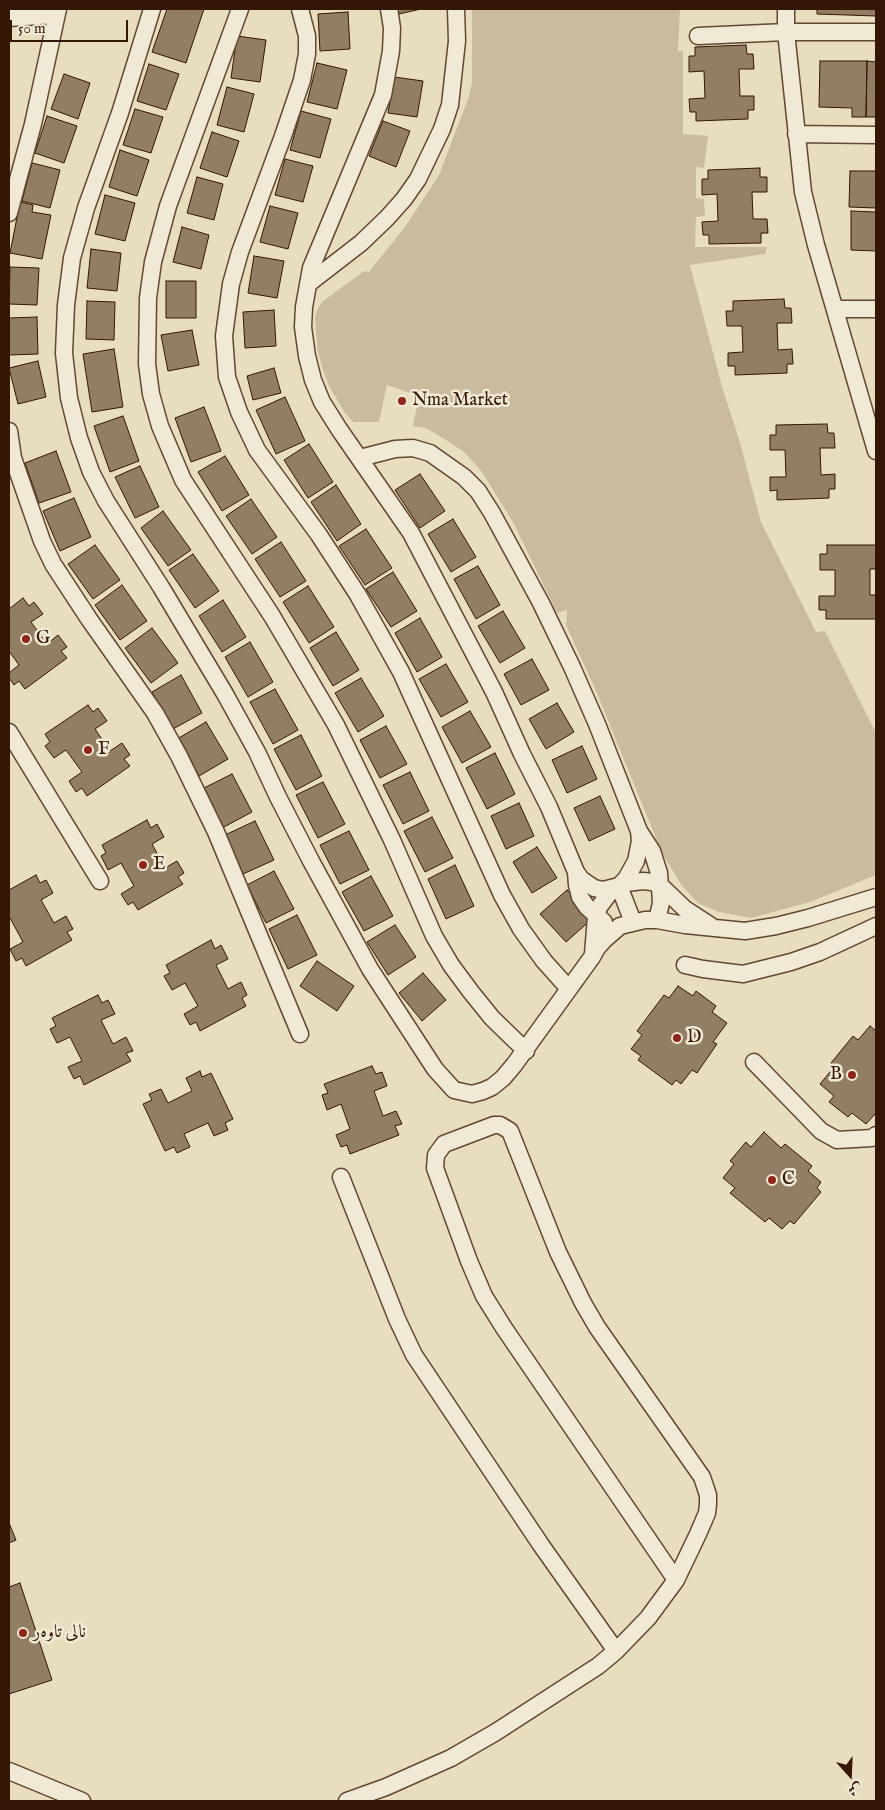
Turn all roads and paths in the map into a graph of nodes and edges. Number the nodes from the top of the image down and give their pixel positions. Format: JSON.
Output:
{"nodes":[{"id":1,"x":152,"y":9,"type":"edge"},
{"id":2,"x":240,"y":9,"type":"edge"},
{"id":3,"x":300,"y":9,"type":"edge"},
{"id":4,"x":389,"y":9,"type":"edge"},
{"id":5,"x":456,"y":9,"type":"edge"},
{"id":6,"x":786,"y":9,"type":"edge"},
{"id":7,"x":57,"y":12,"type":"edge"},
{"id":8,"x":9,"y":18,"type":"edge"},
{"id":9,"x":786,"y":32,"type":"junction"},
{"id":10,"x":876,"y":32,"type":"edge"},
{"id":11,"x":698,"y":36,"type":"dead end"},
{"id":12,"x":796,"y":134,"type":"junction"},
{"id":13,"x":876,"y":135,"type":"edge"},
{"id":14,"x":9,"y":213,"type":"edge"},
{"id":15,"x":308,"y":284,"type":"junction"},
{"id":16,"x":835,"y":309,"type":"junction"},
{"id":17,"x":876,"y":309,"type":"edge"},
{"id":18,"x":9,"y":431,"type":"edge"},
{"id":19,"x":876,"y":451,"type":"edge"},
{"id":20,"x":360,"y":458,"type":"junction"},
{"id":21,"x":9,"y":732,"type":"edge"},
{"id":22,"x":639,"y":831,"type":"junction"},
{"id":23,"x":576,"y":872,"type":"junction"},
{"id":24,"x":100,"y":881,"type":"dead end"},
{"id":25,"x":619,"y":886,"type":"junction"},
{"id":26,"x":661,"y":886,"type":"junction"},
{"id":27,"x":876,"y":897,"type":"edge"},
{"id":28,"x":596,"y":916,"type":"junction"},
{"id":29,"x":657,"y":920,"type":"junction"},
{"id":30,"x":626,"y":924,"type":"junction"},
{"id":31,"x":876,"y":926,"type":"edge"},
{"id":32,"x":713,"y":927,"type":"junction"},
{"id":33,"x":592,"y":957,"type":"junction"},
{"id":34,"x":685,"y":965,"type":"dead end"},
{"id":35,"x":570,"y":989,"type":"junction"},
{"id":36,"x":300,"y":1034,"type":"dead end"},
{"id":37,"x":526,"y":1051,"type":"junction"},
{"id":38,"x":754,"y":1062,"type":"dead end"},
{"id":39,"x":876,"y":1135,"type":"edge"},
{"id":40,"x":341,"y":1177,"type":"dead end"},
{"id":41,"x":676,"y":1580,"type":"junction"},
{"id":42,"x":616,"y":1651,"type":"junction"},
{"id":43,"x":9,"y":1770,"type":"edge"},
{"id":44,"x":82,"y":1801,"type":"edge"},
{"id":45,"x":347,"y":1801,"type":"edge"}],
"edges":[{"from":1,"to":37,"type":"street"},
{"from":2,"to":37,"type":"street"},
{"from":3,"to":35,"type":"street"},
{"from":4,"to":15,"type":"street"},
{"from":5,"to":15,"type":"street"},
{"from":6,"to":9,"type":"street"},
{"from":7,"to":8,"type":"street"},
{"from":7,"to":14,"type":"street"},
{"from":9,"to":10,"type":"street"},
{"from":9,"to":11,"type":"street"},
{"from":9,"to":12,"type":"street"},
{"from":12,"to":13,"type":"street"},
{"from":12,"to":16,"type":"street"},
{"from":15,"to":20,"type":"street"},
{"from":16,"to":17,"type":"street"},
{"from":16,"to":19,"type":"street"},
{"from":18,"to":36,"type":"street"},
{"from":20,"to":22,"type":"street"},
{"from":20,"to":23,"type":"street"},
{"from":21,"to":24,"type":"street"},
{"from":22,"to":25,"type":"street"},
{"from":22,"to":26,"type":"street"},
{"from":23,"to":25,"type":"street"},
{"from":23,"to":28,"type":"street"},
{"from":25,"to":26,"type":"street"},
{"from":25,"to":28,"type":"street"},
{"from":25,"to":30,"type":"street"},
{"from":26,"to":29,"type":"street"},
{"from":26,"to":32,"type":"street"},
{"from":27,"to":32,"type":"street"},
{"from":28,"to":30,"type":"street"},
{"from":28,"to":33,"type":"street"},
{"from":29,"to":30,"type":"street"},
{"from":29,"to":32,"type":"street"},
{"from":30,"to":33,"type":"street"},
{"from":31,"to":34,"type":"street"},
{"from":33,"to":35,"type":"street"},
{"from":35,"to":37,"type":"street"},
{"from":38,"to":39,"type":"street"},
{"from":40,"to":42,"type":"street"},
{"from":41,"to":41,"type":"street"},
{"from":41,"to":42,"type":"street"},
{"from":42,"to":45,"type":"street"},
{"from":43,"to":44,"type":"street"}]}
